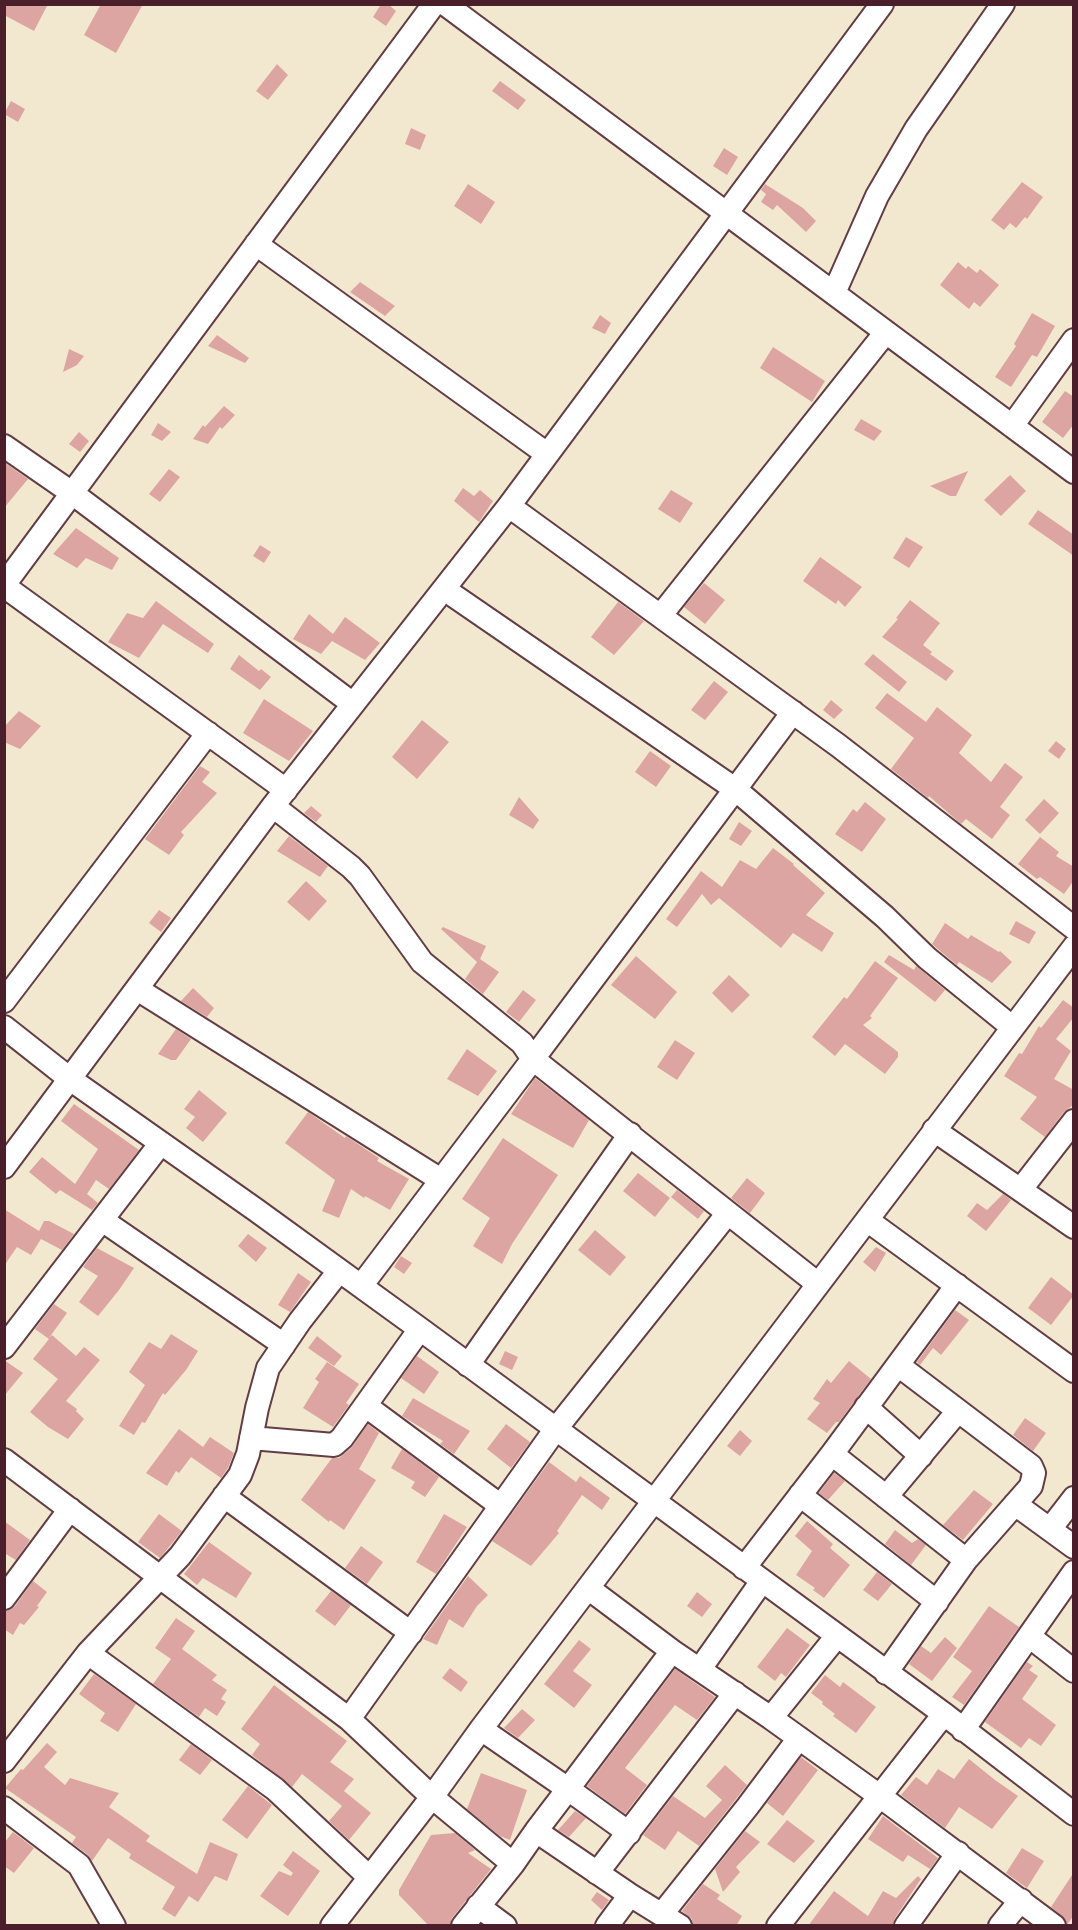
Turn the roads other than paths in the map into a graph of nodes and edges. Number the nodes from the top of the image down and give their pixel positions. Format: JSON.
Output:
{"nodes":[{"id":1,"x":434,"y":4,"type":"edge"},
{"id":2,"x":445,"y":4,"type":"edge"},
{"id":3,"x":882,"y":4,"type":"edge"},
{"id":4,"x":1003,"y":4,"type":"edge"},
{"id":5,"x":726,"y":213,"type":"junction"},
{"id":6,"x":256,"y":244,"type":"junction"},
{"id":7,"x":834,"y":293,"type":"junction"},
{"id":8,"x":886,"y":332,"type":"junction"},
{"id":9,"x":1074,"y":340,"type":"edge"},
{"id":10,"x":1012,"y":426,"type":"junction"},
{"id":11,"x":4,"y":446,"type":"edge"},
{"id":12,"x":548,"y":454,"type":"junction"},
{"id":13,"x":1074,"y":471,"type":"edge"},
{"id":14,"x":72,"y":493,"type":"junction"},
{"id":15,"x":509,"y":506,"type":"junction"},
{"id":16,"x":4,"y":586,"type":"edge"},
{"id":17,"x":444,"y":589,"type":"junction"},
{"id":18,"x":661,"y":615,"type":"junction"},
{"id":19,"x":353,"y":704,"type":"junction"},
{"id":20,"x":793,"y":712,"type":"junction"},
{"id":21,"x":208,"y":733,"type":"junction"},
{"id":22,"x":735,"y":789,"type":"junction"},
{"id":23,"x":280,"y":798,"type":"junction"},
{"id":24,"x":1074,"y":927,"type":"edge"},
{"id":25,"x":1071,"y":954,"type":"edge"},
{"id":26,"x":137,"y":989,"type":"junction"},
{"id":27,"x":4,"y":1001,"type":"edge"},
{"id":28,"x":4,"y":1027,"type":"edge"},
{"id":29,"x":1012,"y":1028,"type":"junction"},
{"id":30,"x":533,"y":1059,"type":"junction"},
{"id":31,"x":70,"y":1079,"type":"junction"},
{"id":32,"x":1074,"y":1121,"type":"edge"},
{"id":33,"x":934,"y":1130,"type":"junction"},
{"id":34,"x":630,"y":1134,"type":"junction"},
{"id":35,"x":161,"y":1143,"type":"junction"},
{"id":36,"x":7,"y":1159,"type":"edge"},
{"id":37,"x":441,"y":1180,"type":"junction"},
{"id":38,"x":1021,"y":1189,"type":"junction"},
{"id":39,"x":728,"y":1213,"type":"junction"},
{"id":40,"x":102,"y":1220,"type":"junction"},
{"id":41,"x":867,"y":1220,"type":"junction"},
{"id":42,"x":1074,"y":1227,"type":"edge"},
{"id":43,"x":339,"y":1271,"type":"junction"},
{"id":44,"x":818,"y":1284,"type":"junction"},
{"id":45,"x":957,"y":1285,"type":"junction"},
{"id":46,"x":361,"y":1286,"type":"junction"},
{"id":47,"x":420,"y":1329,"type":"junction"},
{"id":48,"x":284,"y":1345,"type":"junction"},
{"id":49,"x":4,"y":1347,"type":"edge"},
{"id":50,"x":468,"y":1365,"type":"junction"},
{"id":51,"x":898,"y":1365,"type":"junction"},
{"id":52,"x":1074,"y":1371,"type":"edge"},
{"id":53,"x":366,"y":1406,"type":"junction"},
{"id":54,"x":866,"y":1407,"type":"junction"},
{"id":55,"x":958,"y":1411,"type":"junction"},
{"id":56,"x":555,"y":1430,"type":"junction"},
{"id":57,"x":251,"y":1438,"type":"junction"},
{"id":58,"x":832,"y":1454,"type":"junction"},
{"id":59,"x":921,"y":1456,"type":"junction"},
{"id":60,"x":4,"y":1460,"type":"edge"},
{"id":61,"x":800,"y":1495,"type":"junction"},
{"id":62,"x":224,"y":1496,"type":"junction"},
{"id":63,"x":886,"y":1497,"type":"junction"},
{"id":64,"x":1074,"y":1498,"type":"edge"},
{"id":65,"x":653,"y":1502,"type":"junction"},
{"id":66,"x":1015,"y":1504,"type":"junction"},
{"id":67,"x":501,"y":1506,"type":"junction"},
{"id":68,"x":70,"y":1509,"type":"junction"},
{"id":69,"x":1050,"y":1529,"type":"junction"},
{"id":70,"x":1074,"y":1547,"type":"edge"},
{"id":71,"x":966,"y":1560,"type":"junction"},
{"id":72,"x":1074,"y":1572,"type":"edge"},
{"id":73,"x":753,"y":1575,"type":"junction"},
{"id":74,"x":161,"y":1578,"type":"junction"},
{"id":75,"x":588,"y":1588,"type":"junction"},
{"id":76,"x":4,"y":1598,"type":"edge"},
{"id":77,"x":938,"y":1602,"type":"junction"},
{"id":78,"x":411,"y":1633,"type":"junction"},
{"id":79,"x":837,"y":1636,"type":"junction"},
{"id":80,"x":1029,"y":1636,"type":"junction"},
{"id":81,"x":672,"y":1651,"type":"junction"},
{"id":82,"x":88,"y":1653,"type":"junction"},
{"id":83,"x":700,"y":1669,"type":"junction"},
{"id":84,"x":1074,"y":1671,"type":"edge"},
{"id":85,"x":886,"y":1673,"type":"junction"},
{"id":86,"x":735,"y":1694,"type":"junction"},
{"id":87,"x":944,"y":1714,"type":"junction"},
{"id":88,"x":771,"y":1718,"type":"junction"},
{"id":89,"x":348,"y":1719,"type":"junction"},
{"id":90,"x":481,"y":1730,"type":"junction"},
{"id":91,"x":963,"y":1730,"type":"junction"},
{"id":92,"x":799,"y":1738,"type":"junction"},
{"id":93,"x":7,"y":1754,"type":"edge"},
{"id":94,"x":568,"y":1789,"type":"junction"},
{"id":95,"x":432,"y":1797,"type":"junction"},
{"id":96,"x":881,"y":1797,"type":"junction"},
{"id":97,"x":4,"y":1808,"type":"edge"},
{"id":98,"x":1074,"y":1814,"type":"edge"},
{"id":99,"x":536,"y":1832,"type":"junction"},
{"id":100,"x":628,"y":1833,"type":"junction"},
{"id":101,"x":958,"y":1853,"type":"junction"},
{"id":102,"x":513,"y":1864,"type":"junction"},
{"id":103,"x":597,"y":1873,"type":"junction"},
{"id":104,"x":369,"y":1877,"type":"junction"},
{"id":105,"x":630,"y":1895,"type":"junction"},
{"id":106,"x":1021,"y":1900,"type":"junction"},
{"id":107,"x":478,"y":1906,"type":"junction"},
{"id":108,"x":671,"y":1920,"type":"edge"},
{"id":109,"x":105,"y":1922,"type":"edge"},
{"id":110,"x":332,"y":1926,"type":"edge"},
{"id":111,"x":463,"y":1926,"type":"edge"},
{"id":112,"x":505,"y":1926,"type":"edge"},
{"id":113,"x":607,"y":1926,"type":"edge"},
{"id":114,"x":778,"y":1926,"type":"edge"},
{"id":115,"x":906,"y":1926,"type":"edge"},
{"id":116,"x":1000,"y":1926,"type":"edge"},
{"id":117,"x":1054,"y":1926,"type":"edge"}],
"edges":[{"from":1,"to":6,"type":"street"},
{"from":2,"to":5,"type":"street"},
{"from":3,"to":5,"type":"street"},
{"from":4,"to":7,"type":"street"},
{"from":5,"to":7,"type":"street"},
{"from":5,"to":12,"type":"street"},
{"from":6,"to":12,"type":"street"},
{"from":6,"to":14,"type":"street"},
{"from":7,"to":8,"type":"street"},
{"from":8,"to":10,"type":"street"},
{"from":8,"to":18,"type":"street"},
{"from":9,"to":10,"type":"street"},
{"from":10,"to":13,"type":"street"},
{"from":11,"to":14,"type":"street"},
{"from":12,"to":15,"type":"street"},
{"from":14,"to":16,"type":"street"},
{"from":14,"to":19,"type":"street"},
{"from":15,"to":17,"type":"street"},
{"from":15,"to":18,"type":"street"},
{"from":16,"to":21,"type":"street"},
{"from":17,"to":19,"type":"street"},
{"from":17,"to":22,"type":"street"},
{"from":18,"to":20,"type":"street"},
{"from":19,"to":23,"type":"street"},
{"from":20,"to":22,"type":"street"},
{"from":20,"to":24,"type":"street"},
{"from":21,"to":23,"type":"street"},
{"from":21,"to":27,"type":"street"},
{"from":22,"to":29,"type":"street"},
{"from":22,"to":30,"type":"street"},
{"from":23,"to":26,"type":"street"},
{"from":23,"to":30,"type":"street"},
{"from":25,"to":29,"type":"street"},
{"from":26,"to":31,"type":"street"},
{"from":26,"to":37,"type":"street"},
{"from":28,"to":31,"type":"street"},
{"from":29,"to":33,"type":"street"},
{"from":30,"to":34,"type":"street"},
{"from":30,"to":37,"type":"street"},
{"from":31,"to":35,"type":"street"},
{"from":31,"to":36,"type":"street"},
{"from":32,"to":38,"type":"street"},
{"from":33,"to":38,"type":"street"},
{"from":33,"to":41,"type":"street"},
{"from":34,"to":39,"type":"street"},
{"from":34,"to":50,"type":"street"},
{"from":35,"to":40,"type":"street"},
{"from":35,"to":43,"type":"street"},
{"from":37,"to":46,"type":"street"},
{"from":38,"to":42,"type":"street"},
{"from":39,"to":44,"type":"street"},
{"from":39,"to":56,"type":"street"},
{"from":40,"to":48,"type":"street"},
{"from":40,"to":49,"type":"street"},
{"from":41,"to":44,"type":"street"},
{"from":41,"to":45,"type":"street"},
{"from":43,"to":46,"type":"street"},
{"from":43,"to":48,"type":"street"},
{"from":44,"to":65,"type":"street"},
{"from":45,"to":51,"type":"street"},
{"from":45,"to":52,"type":"street"},
{"from":46,"to":47,"type":"street"},
{"from":47,"to":50,"type":"street"},
{"from":47,"to":53,"type":"street"},
{"from":48,"to":57,"type":"street"},
{"from":50,"to":56,"type":"street"},
{"from":51,"to":54,"type":"street"},
{"from":51,"to":55,"type":"street"},
{"from":53,"to":57,"type":"street"},
{"from":53,"to":67,"type":"street"},
{"from":54,"to":58,"type":"street"},
{"from":54,"to":59,"type":"street"},
{"from":55,"to":59,"type":"street"},
{"from":55,"to":66,"type":"street"},
{"from":56,"to":65,"type":"street"},
{"from":56,"to":67,"type":"street"},
{"from":57,"to":62,"type":"street"},
{"from":58,"to":61,"type":"street"},
{"from":58,"to":63,"type":"street"},
{"from":59,"to":63,"type":"street"},
{"from":60,"to":68,"type":"street"},
{"from":61,"to":73,"type":"street"},
{"from":61,"to":77,"type":"street"},
{"from":62,"to":74,"type":"street"},
{"from":62,"to":78,"type":"street"},
{"from":63,"to":71,"type":"street"},
{"from":64,"to":69,"type":"street"},
{"from":65,"to":73,"type":"street"},
{"from":65,"to":75,"type":"street"},
{"from":66,"to":69,"type":"street"},
{"from":66,"to":71,"type":"street"},
{"from":67,"to":78,"type":"street"},
{"from":68,"to":74,"type":"street"},
{"from":68,"to":76,"type":"street"},
{"from":69,"to":70,"type":"street"},
{"from":71,"to":77,"type":"street"},
{"from":72,"to":80,"type":"street"},
{"from":73,"to":79,"type":"street"},
{"from":73,"to":83,"type":"street"},
{"from":74,"to":82,"type":"street"},
{"from":74,"to":89,"type":"street"},
{"from":75,"to":81,"type":"street"},
{"from":75,"to":90,"type":"street"},
{"from":77,"to":85,"type":"street"},
{"from":78,"to":89,"type":"street"},
{"from":79,"to":85,"type":"street"},
{"from":79,"to":88,"type":"street"},
{"from":80,"to":84,"type":"street"},
{"from":80,"to":91,"type":"street"},
{"from":81,"to":83,"type":"street"},
{"from":81,"to":94,"type":"street"},
{"from":82,"to":93,"type":"street"},
{"from":82,"to":104,"type":"street"},
{"from":83,"to":86,"type":"street"},
{"from":85,"to":87,"type":"street"},
{"from":86,"to":88,"type":"street"},
{"from":86,"to":100,"type":"street"},
{"from":87,"to":91,"type":"street"},
{"from":87,"to":96,"type":"street"},
{"from":88,"to":92,"type":"street"},
{"from":89,"to":95,"type":"street"},
{"from":90,"to":94,"type":"street"},
{"from":90,"to":95,"type":"street"},
{"from":91,"to":98,"type":"street"},
{"from":92,"to":96,"type":"street"},
{"from":92,"to":108,"type":"street"},
{"from":94,"to":99,"type":"street"},
{"from":94,"to":100,"type":"street"},
{"from":95,"to":102,"type":"street"},
{"from":95,"to":104,"type":"street"},
{"from":96,"to":101,"type":"street"},
{"from":96,"to":114,"type":"street"},
{"from":97,"to":109,"type":"street"},
{"from":99,"to":102,"type":"street"},
{"from":99,"to":103,"type":"street"},
{"from":100,"to":103,"type":"street"},
{"from":101,"to":106,"type":"street"},
{"from":101,"to":115,"type":"street"},
{"from":102,"to":107,"type":"street"},
{"from":103,"to":105,"type":"street"},
{"from":104,"to":110,"type":"street"},
{"from":105,"to":108,"type":"street"},
{"from":105,"to":113,"type":"street"},
{"from":106,"to":116,"type":"street"},
{"from":106,"to":117,"type":"street"},
{"from":107,"to":111,"type":"street"},
{"from":107,"to":112,"type":"street"}]}
